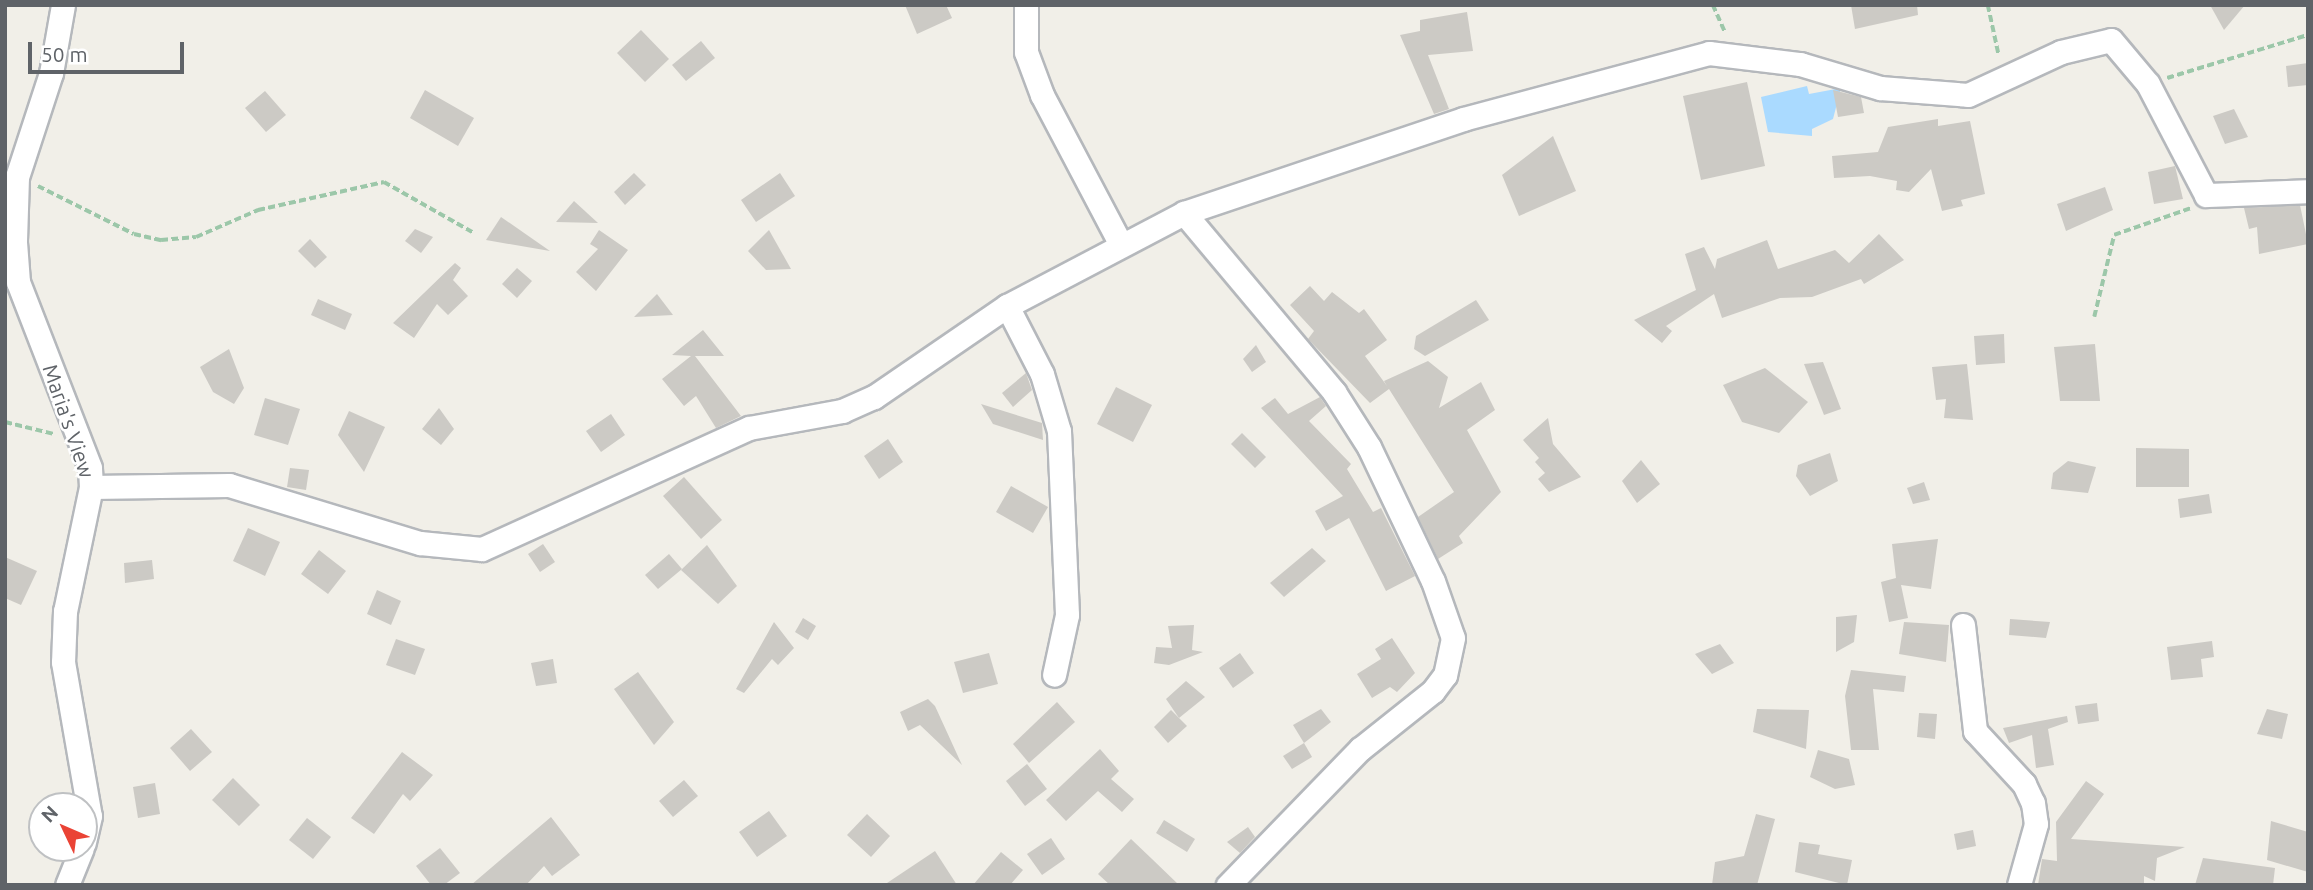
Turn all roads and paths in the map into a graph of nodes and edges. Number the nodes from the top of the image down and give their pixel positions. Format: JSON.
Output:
{"nodes":[{"id":1,"x":63,"y":5,"type":"edge"},
{"id":2,"x":1026,"y":5,"type":"edge"},
{"id":3,"x":1713,"y":5,"type":"edge"},
{"id":4,"x":1989,"y":5,"type":"edge"},
{"id":5,"x":2308,"y":35,"type":"edge"},
{"id":6,"x":1734,"y":53,"type":"junction"},
{"id":7,"x":2007,"y":82,"type":"junction"},
{"id":8,"x":2148,"y":83,"type":"junction"},
{"id":9,"x":17,"y":177,"type":"junction"},
{"id":10,"x":2308,"y":191,"type":"edge"},
{"id":11,"x":2222,"y":197,"type":"junction"},
{"id":12,"x":1184,"y":213,"type":"junction"},
{"id":13,"x":474,"y":233,"type":"dead end"},
{"id":14,"x":1120,"y":243,"type":"junction"},
{"id":15,"x":1007,"y":306,"type":"junction"},
{"id":16,"x":2094,"y":317,"type":"dead end"},
{"id":17,"x":5,"y":422,"type":"edge"},
{"id":18,"x":76,"y":440,"type":"junction"},
{"id":19,"x":91,"y":487,"type":"junction"},
{"id":20,"x":1963,"y":625,"type":"dead end"},
{"id":21,"x":1054,"y":675,"type":"dead end"},
{"id":22,"x":86,"y":792,"type":"edge"},
{"id":23,"x":76,"y":862,"type":"edge"},
{"id":24,"x":67,"y":885,"type":"edge"},
{"id":25,"x":1228,"y":885,"type":"edge"},
{"id":26,"x":2019,"y":885,"type":"edge"}],
"edges":[{"from":1,"to":9,"type":"street","name":"Maria's View"},
{"from":2,"to":14,"type":"street"},
{"from":3,"to":6,"type":"path"},
{"from":4,"to":7,"type":"path"},
{"from":5,"to":8,"type":"path"},
{"from":6,"to":7,"type":"street"},
{"from":6,"to":12,"type":"street"},
{"from":7,"to":8,"type":"street"},
{"from":8,"to":11,"type":"street"},
{"from":9,"to":13,"type":"path"},
{"from":9,"to":18,"type":"street","name":"Maria's View"},
{"from":10,"to":11,"type":"street"},
{"from":11,"to":16,"type":"path"},
{"from":12,"to":14,"type":"street"},
{"from":12,"to":25,"type":"street"},
{"from":14,"to":15,"type":"street"},
{"from":15,"to":19,"type":"street"},
{"from":15,"to":21,"type":"street"},
{"from":17,"to":18,"type":"path"},
{"from":18,"to":19,"type":"street","name":"Maria's View"},
{"from":19,"to":22,"type":"street","name":"Maria's View"},
{"from":20,"to":26,"type":"street"},
{"from":23,"to":24,"type":"street"}]}
